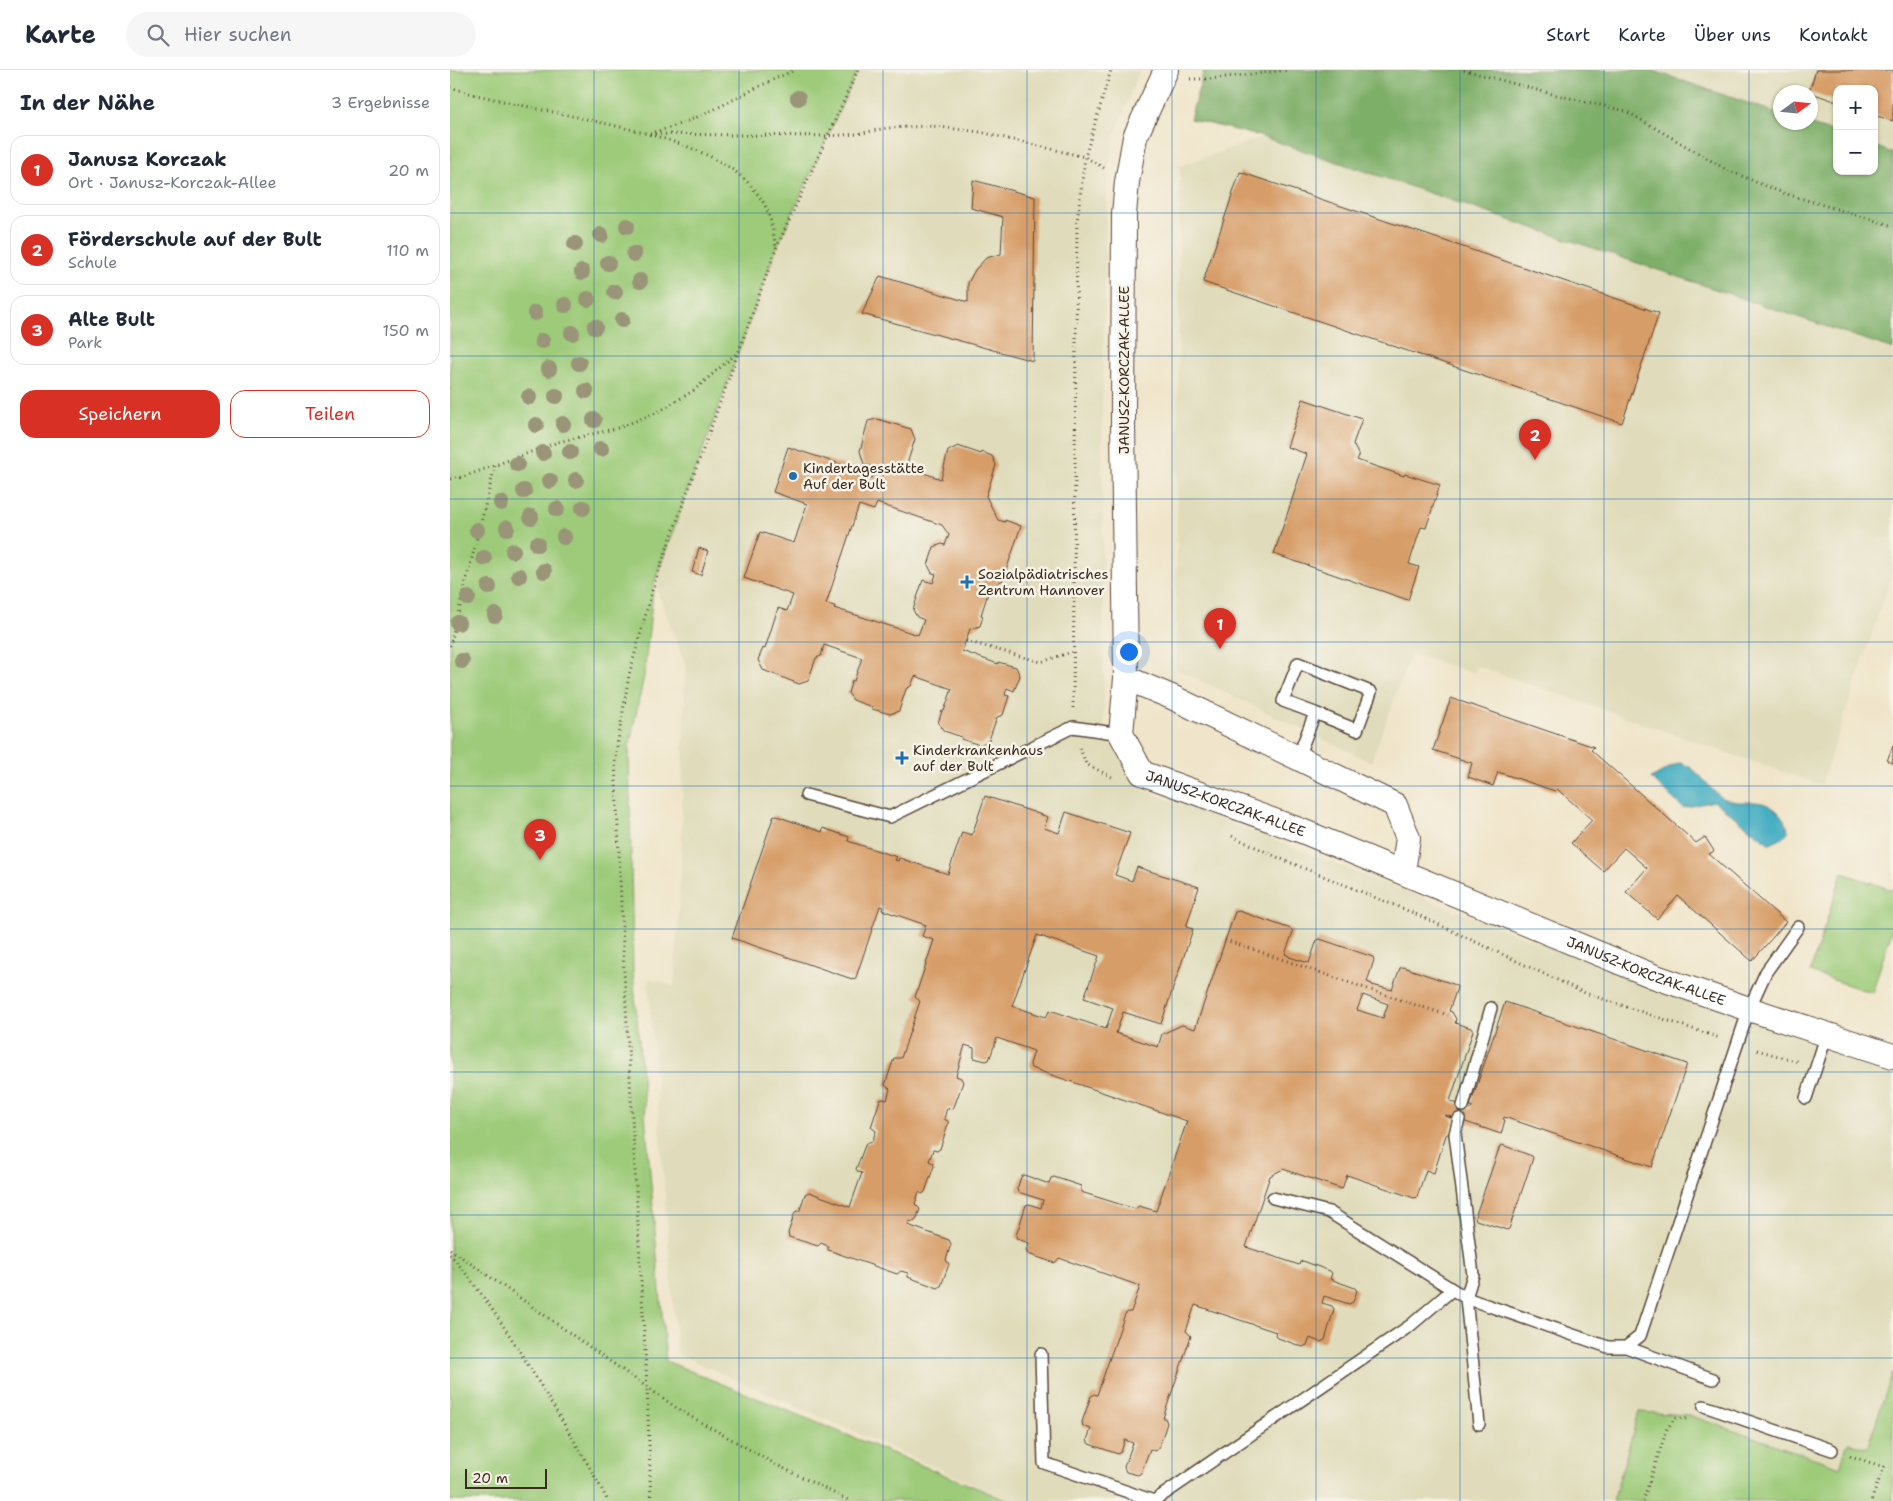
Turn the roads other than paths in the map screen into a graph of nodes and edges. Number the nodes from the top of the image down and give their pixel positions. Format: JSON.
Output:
{"nodes":[{"id":1,"x":1164,"y":74,"type":"edge"},
{"id":2,"x":1126,"y":678,"type":"junction"},
{"id":3,"x":1315,"y":713,"type":"junction"},
{"id":4,"x":1121,"y":734,"type":"junction"},
{"id":5,"x":1298,"y":757,"type":"junction"},
{"id":6,"x":806,"y":795,"type":"dead end"},
{"id":7,"x":1403,"y":872,"type":"junction"},
{"id":8,"x":1798,"y":927,"type":"dead end"},
{"id":9,"x":1491,"y":1008,"type":"dead end"},
{"id":10,"x":1749,"y":1009,"type":"junction"},
{"id":11,"x":1826,"y":1034,"type":"junction"},
{"id":12,"x":1891,"y":1051,"type":"edge"},
{"id":13,"x":1806,"y":1098,"type":"dead end"},
{"id":14,"x":1463,"y":1106,"type":"dead end"},
{"id":15,"x":1459,"y":1119,"type":"dead end"},
{"id":16,"x":1273,"y":1198,"type":"dead end"},
{"id":17,"x":1452,"y":1290,"type":"junction"},
{"id":18,"x":1466,"y":1298,"type":"junction"},
{"id":19,"x":1626,"y":1347,"type":"junction"},
{"id":20,"x":1041,"y":1354,"type":"dead end"},
{"id":21,"x":1712,"y":1379,"type":"dead end"},
{"id":22,"x":1704,"y":1406,"type":"road end"},
{"id":23,"x":1479,"y":1424,"type":"dead end"},
{"id":24,"x":1832,"y":1450,"type":"road end"}],
"edges":[{"from":1,"to":2,"type":"street","name":"JANUSZ-KORCZAK-ALLEE"},
{"from":2,"to":4,"type":"street","name":"JANUSZ-KORCZAK-ALLEE"},
{"from":2,"to":5,"type":"street"},
{"from":3,"to":3,"type":"lane"},
{"from":3,"to":5,"type":"lane"},
{"from":4,"to":6,"type":"lane"},
{"from":4,"to":7,"type":"street","name":"JANUSZ-KORCZAK-ALLEE"},
{"from":5,"to":7,"type":"street"},
{"from":7,"to":10,"type":"street","name":"JANUSZ-KORCZAK-ALLEE"},
{"from":8,"to":10,"type":"lane"},
{"from":9,"to":14,"type":"lane"},
{"from":10,"to":11,"type":"street","name":"JANUSZ-KORCZAK-ALLEE"},
{"from":10,"to":19,"type":"lane"},
{"from":11,"to":12,"type":"street","name":"JANUSZ-KORCZAK-ALLEE"},
{"from":11,"to":13,"type":"lane"},
{"from":15,"to":18,"type":"lane"},
{"from":16,"to":17,"type":"lane"},
{"from":17,"to":18,"type":"lane"},
{"from":17,"to":20,"type":"lane"},
{"from":18,"to":19,"type":"lane"},
{"from":18,"to":23,"type":"lane"},
{"from":19,"to":21,"type":"lane"},
{"from":22,"to":24,"type":"lane"}]}
